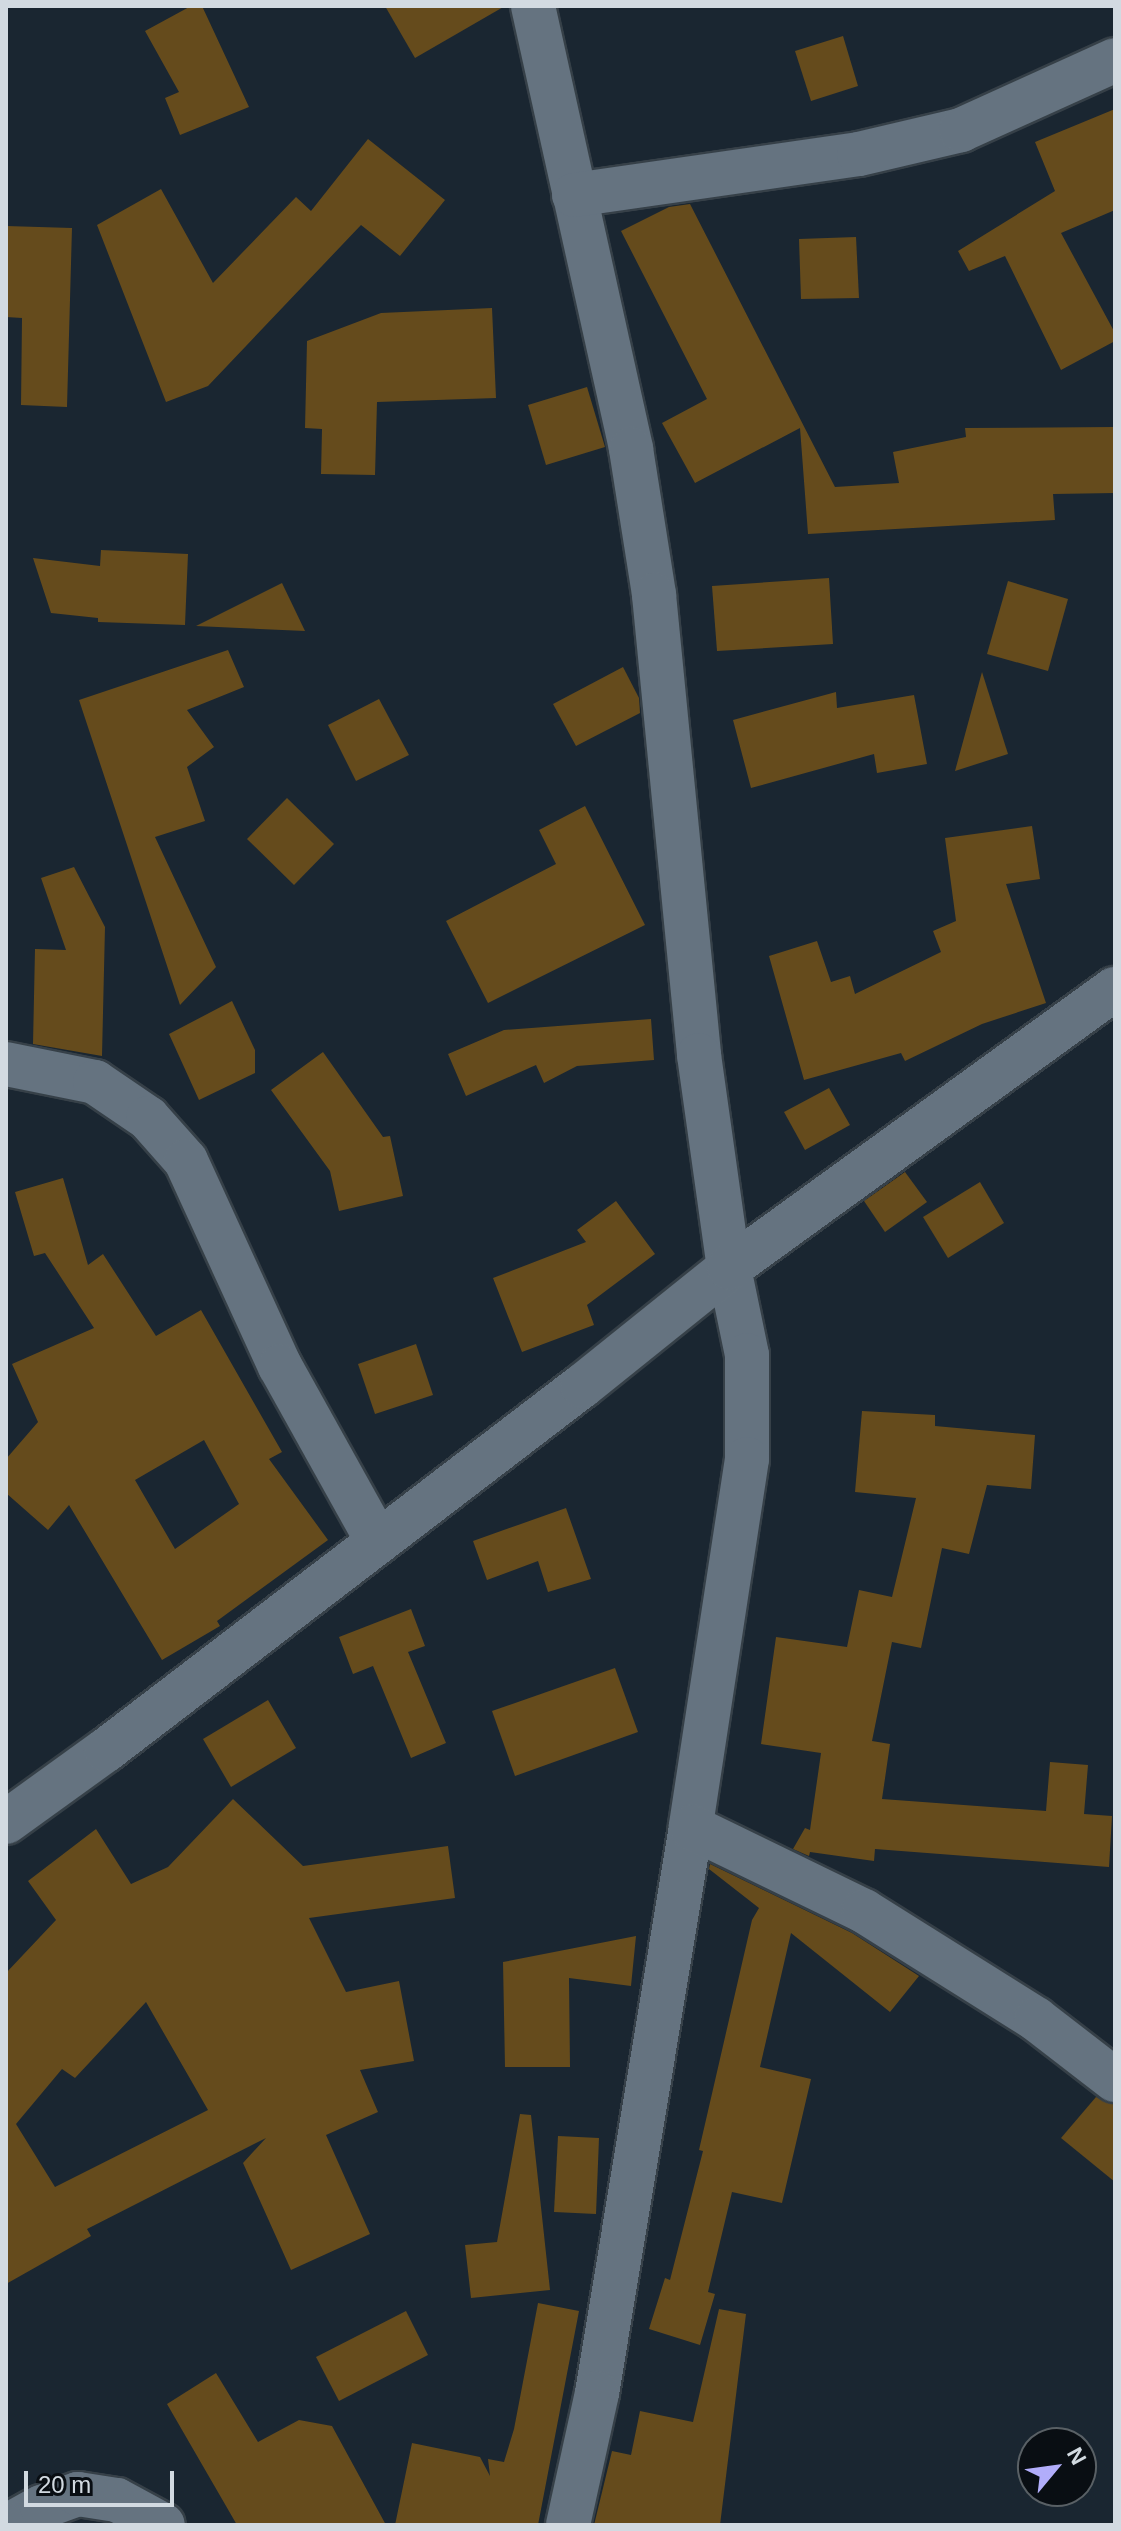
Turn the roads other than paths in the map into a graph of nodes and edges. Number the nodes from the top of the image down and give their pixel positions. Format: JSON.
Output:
{"nodes":[{"id":1,"x":533,"y":6,"type":"edge"},
{"id":2,"x":1115,"y":60,"type":"edge"},
{"id":3,"x":574,"y":195,"type":"junction"},
{"id":4,"x":1115,"y":989,"type":"edge"},
{"id":5,"x":6,"y":1064,"type":"edge"},
{"id":6,"x":729,"y":1268,"type":"junction"},
{"id":7,"x":378,"y":1542,"type":"junction"},
{"id":8,"x":6,"y":1822,"type":"edge"},
{"id":9,"x":691,"y":1827,"type":"junction"},
{"id":10,"x":1115,"y":2080,"type":"edge"},
{"id":11,"x":9,"y":2525,"type":"edge"},
{"id":12,"x":163,"y":2525,"type":"edge"},
{"id":13,"x":568,"y":2525,"type":"edge"}],
"edges":[{"from":1,"to":3,"type":"street"},
{"from":2,"to":3,"type":"street"},
{"from":3,"to":6,"type":"street"},
{"from":4,"to":6,"type":"street"},
{"from":5,"to":7,"type":"street"},
{"from":6,"to":7,"type":"street"},
{"from":6,"to":9,"type":"street"},
{"from":7,"to":8,"type":"street"},
{"from":9,"to":10,"type":"street"},
{"from":9,"to":13,"type":"street"},
{"from":11,"to":12,"type":"street"}]}
